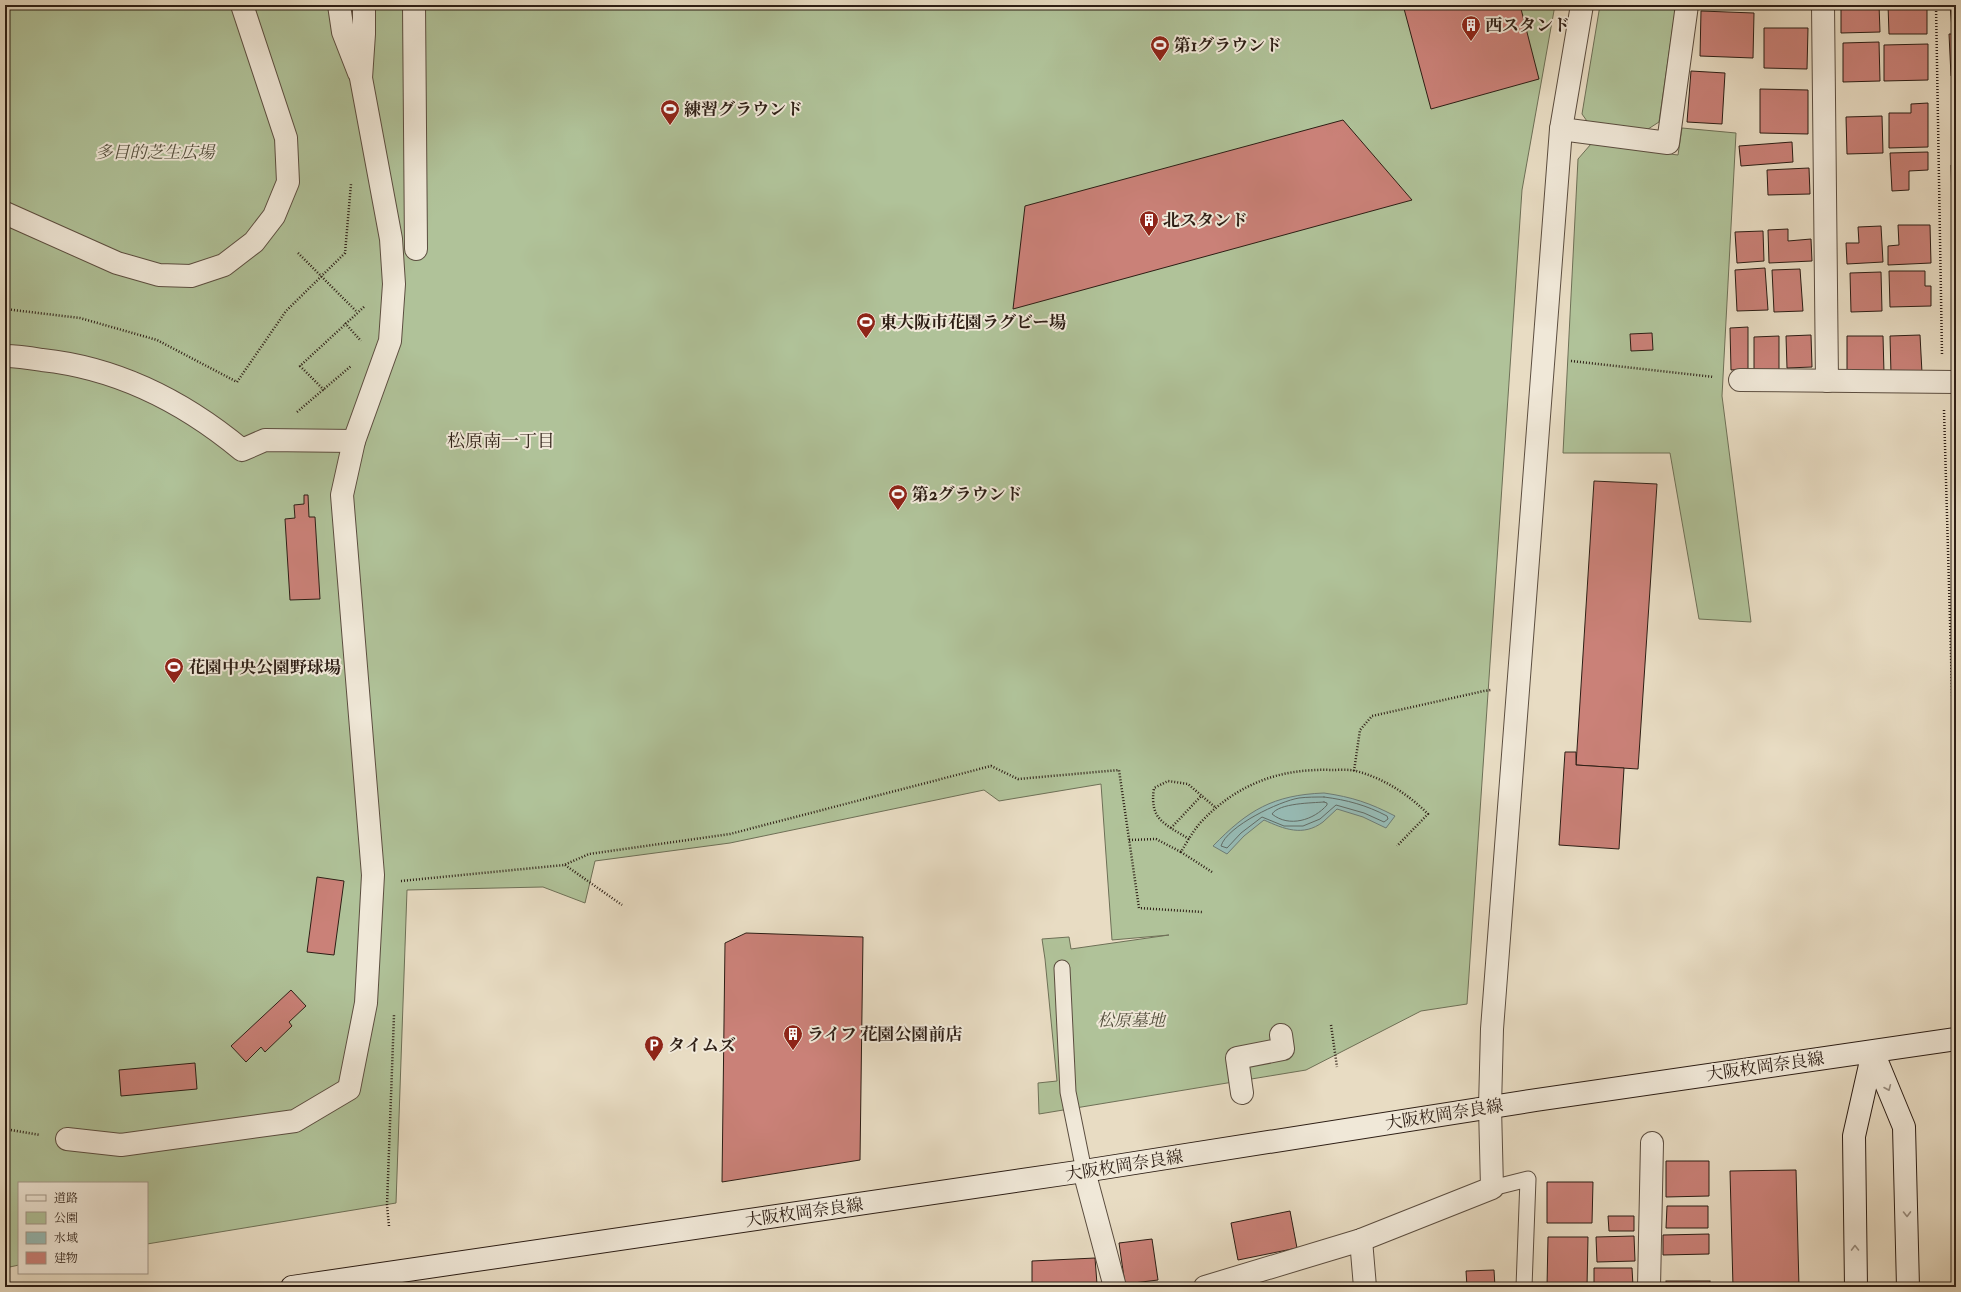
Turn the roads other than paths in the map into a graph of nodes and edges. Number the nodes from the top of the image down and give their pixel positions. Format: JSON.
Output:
{"nodes":[{"id":1,"x":242,"y":5,"type":"edge"},
{"id":2,"x":340,"y":5,"type":"edge"},
{"id":3,"x":364,"y":5,"type":"edge"},
{"id":4,"x":414,"y":5,"type":"edge"},
{"id":5,"x":1582,"y":5,"type":"edge"},
{"id":6,"x":1687,"y":5,"type":"edge"},
{"id":7,"x":1823,"y":5,"type":"edge"},
{"id":8,"x":361,"y":78,"type":"junction"},
{"id":9,"x":1561,"y":129,"type":"junction"},
{"id":10,"x":5,"y":213,"type":"edge"},
{"id":11,"x":416,"y":249,"type":"dead end"},
{"id":12,"x":5,"y":356,"type":"edge"},
{"id":13,"x":1740,"y":380,"type":"road end"},
{"id":14,"x":1827,"y":381,"type":"junction"},
{"id":15,"x":1950,"y":382,"type":"edge"},
{"id":16,"x":354,"y":441,"type":"junction"},
{"id":17,"x":1062,"y":968,"type":"dead end"},
{"id":18,"x":1281,"y":1035,"type":"dead end"},
{"id":19,"x":1956,"y":1040,"type":"edge"},
{"id":20,"x":1873,"y":1052,"type":"junction"},
{"id":21,"x":1242,"y":1093,"type":"dead end"},
{"id":22,"x":1490,"y":1107,"type":"junction"},
{"id":23,"x":67,"y":1139,"type":"road end"},
{"id":24,"x":1652,"y":1143,"type":"dead end"},
{"id":25,"x":1084,"y":1171,"type":"junction"},
{"id":26,"x":1492,"y":1188,"type":"junction"},
{"id":27,"x":1361,"y":1240,"type":"junction"},
{"id":28,"x":302,"y":1286,"type":"edge"},
{"id":29,"x":1115,"y":1287,"type":"edge"},
{"id":30,"x":1205,"y":1287,"type":"edge"},
{"id":31,"x":1365,"y":1287,"type":"edge"},
{"id":32,"x":1524,"y":1287,"type":"edge"},
{"id":33,"x":1649,"y":1287,"type":"edge"},
{"id":34,"x":1856,"y":1287,"type":"edge"},
{"id":35,"x":1908,"y":1287,"type":"edge"}],
"edges":[{"from":1,"to":10,"type":"street"},
{"from":2,"to":8,"type":"street"},
{"from":3,"to":8,"type":"street"},
{"from":4,"to":11,"type":"street"},
{"from":5,"to":9,"type":"street"},
{"from":6,"to":9,"type":"street"},
{"from":7,"to":14,"type":"street"},
{"from":8,"to":16,"type":"street"},
{"from":9,"to":22,"type":"street"},
{"from":12,"to":16,"type":"street"},
{"from":13,"to":14,"type":"street"},
{"from":14,"to":15,"type":"street"},
{"from":16,"to":23,"type":"street"},
{"from":17,"to":25,"type":"lane"},
{"from":18,"to":21,"type":"street"},
{"from":19,"to":20,"type":"street","name":"大阪枚岡奈良線"},
{"from":20,"to":22,"type":"street","name":"大阪枚岡奈良線"},
{"from":34,"to":20,"type":"street","one_way":true},
{"from":20,"to":35,"type":"street","one_way":true},
{"from":22,"to":25,"type":"street","name":"大阪枚岡奈良線"},
{"from":22,"to":26,"type":"street"},
{"from":24,"to":33,"type":"street"},
{"from":25,"to":28,"type":"street","name":"大阪枚岡奈良線"},
{"from":25,"to":29,"type":"street"},
{"from":26,"to":27,"type":"street"},
{"from":26,"to":32,"type":"lane"},
{"from":27,"to":30,"type":"street"},
{"from":27,"to":31,"type":"street"}]}
